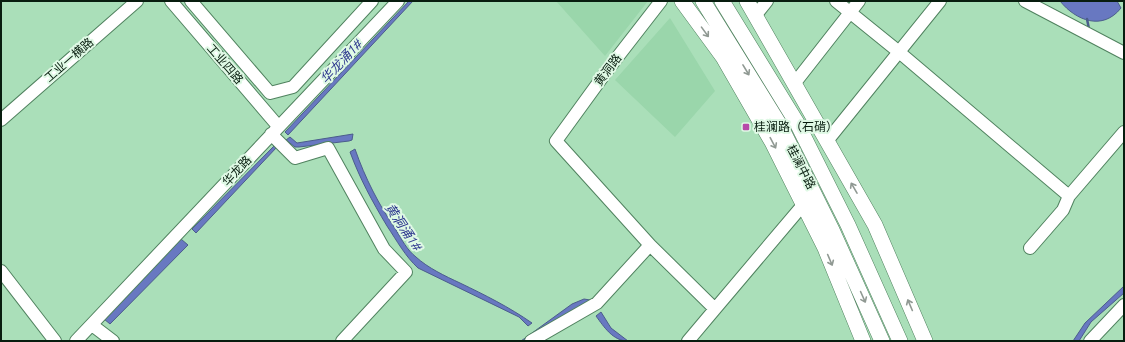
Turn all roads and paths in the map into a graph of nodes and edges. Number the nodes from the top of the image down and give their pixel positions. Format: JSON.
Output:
{"nodes":[{"id":1,"x":137,"y":1,"type":"edge"},
{"id":2,"x":171,"y":1,"type":"edge"},
{"id":3,"x":191,"y":1,"type":"edge"},
{"id":4,"x":372,"y":1,"type":"edge"},
{"id":5,"x":398,"y":1,"type":"edge"},
{"id":6,"x":660,"y":1,"type":"edge"},
{"id":7,"x":682,"y":1,"type":"edge"},
{"id":8,"x":703,"y":1,"type":"edge"},
{"id":9,"x":722,"y":1,"type":"edge"},
{"id":10,"x":747,"y":1,"type":"edge"},
{"id":11,"x":767,"y":1,"type":"edge"},
{"id":12,"x":836,"y":1,"type":"edge"},
{"id":13,"x":859,"y":1,"type":"edge"},
{"id":14,"x":940,"y":1,"type":"edge"},
{"id":15,"x":1025,"y":1,"type":"edge"},
{"id":16,"x":850,"y":12,"type":"junction"},
{"id":17,"x":756,"y":16,"type":"junction"},
{"id":18,"x":899,"y":52,"type":"junction"},
{"id":19,"x":1124,"y":53,"type":"edge"},
{"id":20,"x":315,"y":62,"type":"junction"},
{"id":21,"x":328,"y":75,"type":"junction"},
{"id":22,"x":794,"y":84,"type":"junction"},
{"id":23,"x":792,"y":114,"type":"junction"},
{"id":24,"x":1,"y":120,"type":"edge"},
{"id":25,"x":275,"y":130,"type":"junction"},
{"id":26,"x":1124,"y":132,"type":"edge"},
{"id":27,"x":827,"y":141,"type":"junction"},
{"id":28,"x":814,"y":192,"type":"junction"},
{"id":29,"x":1069,"y":196,"type":"junction"},
{"id":30,"x":803,"y":205,"type":"junction"},
{"id":31,"x":650,"y":245,"type":"junction"},
{"id":32,"x":1030,"y":248,"type":"dead end"},
{"id":33,"x":1,"y":271,"type":"edge"},
{"id":34,"x":1124,"y":305,"type":"edge"},
{"id":35,"x":715,"y":309,"type":"junction"},
{"id":36,"x":92,"y":325,"type":"junction"},
{"id":37,"x":55,"y":341,"type":"edge"},
{"id":38,"x":76,"y":341,"type":"edge"},
{"id":39,"x":113,"y":341,"type":"edge"},
{"id":40,"x":342,"y":341,"type":"edge"},
{"id":41,"x":531,"y":341,"type":"edge"},
{"id":42,"x":688,"y":341,"type":"edge"},
{"id":43,"x":863,"y":341,"type":"edge"},
{"id":44,"x":882,"y":341,"type":"edge"},
{"id":45,"x":900,"y":341,"type":"edge"},
{"id":46,"x":925,"y":341,"type":"edge"},
{"id":47,"x":1090,"y":341,"type":"edge"}],
"edges":[{"from":1,"to":24,"type":"street","name":"工业一横路"},
{"from":2,"to":25,"type":"street","name":"工业四路"},
{"from":3,"to":20,"type":"street"},
{"from":4,"to":20,"type":"street"},
{"from":5,"to":21,"type":"street","name":"华龙路"},
{"from":6,"to":31,"type":"street","name":"黄洞路"},
{"from":7,"to":30,"type":"main road","one_way":true},
{"from":8,"to":28,"type":"main road","name":"桂澜中路","one_way":true},
{"from":9,"to":23,"type":"main road","name":"桂澜中路"},
{"from":10,"to":17,"type":"main road"},
{"from":11,"to":17,"type":"street"},
{"from":12,"to":16,"type":"street"},
{"from":13,"to":16,"type":"street"},
{"from":14,"to":18,"type":"street"},
{"from":15,"to":19,"type":"street"},
{"from":16,"to":18,"type":"street"},
{"from":16,"to":22,"type":"street"},
{"from":17,"to":22,"type":"main road"},
{"from":18,"to":27,"type":"street"},
{"from":18,"to":29,"type":"street"},
{"from":20,"to":21,"type":"street"},
{"from":21,"to":25,"type":"street","name":"华龙路"},
{"from":22,"to":27,"type":"main road"},
{"from":23,"to":27,"type":"main road"},
{"from":23,"to":45,"type":"main road","name":"桂澜中路"},
{"from":25,"to":36,"type":"street","name":"华龙路"},
{"from":25,"to":40,"type":"street","name":"工业四路"},
{"from":26,"to":29,"type":"street"},
{"from":46,"to":27,"type":"main road","one_way":true},
{"from":28,"to":30,"type":"street"},
{"from":28,"to":44,"type":"main road","name":"桂澜中路","one_way":true},
{"from":29,"to":32,"type":"street"},
{"from":30,"to":35,"type":"street"},
{"from":30,"to":43,"type":"main road","one_way":true},
{"from":31,"to":35,"type":"street"},
{"from":31,"to":41,"type":"street"},
{"from":33,"to":37,"type":"street"},
{"from":34,"to":47,"type":"street"},
{"from":35,"to":42,"type":"street"},
{"from":36,"to":38,"type":"street","name":"华龙路"},
{"from":36,"to":39,"type":"street"}]}
